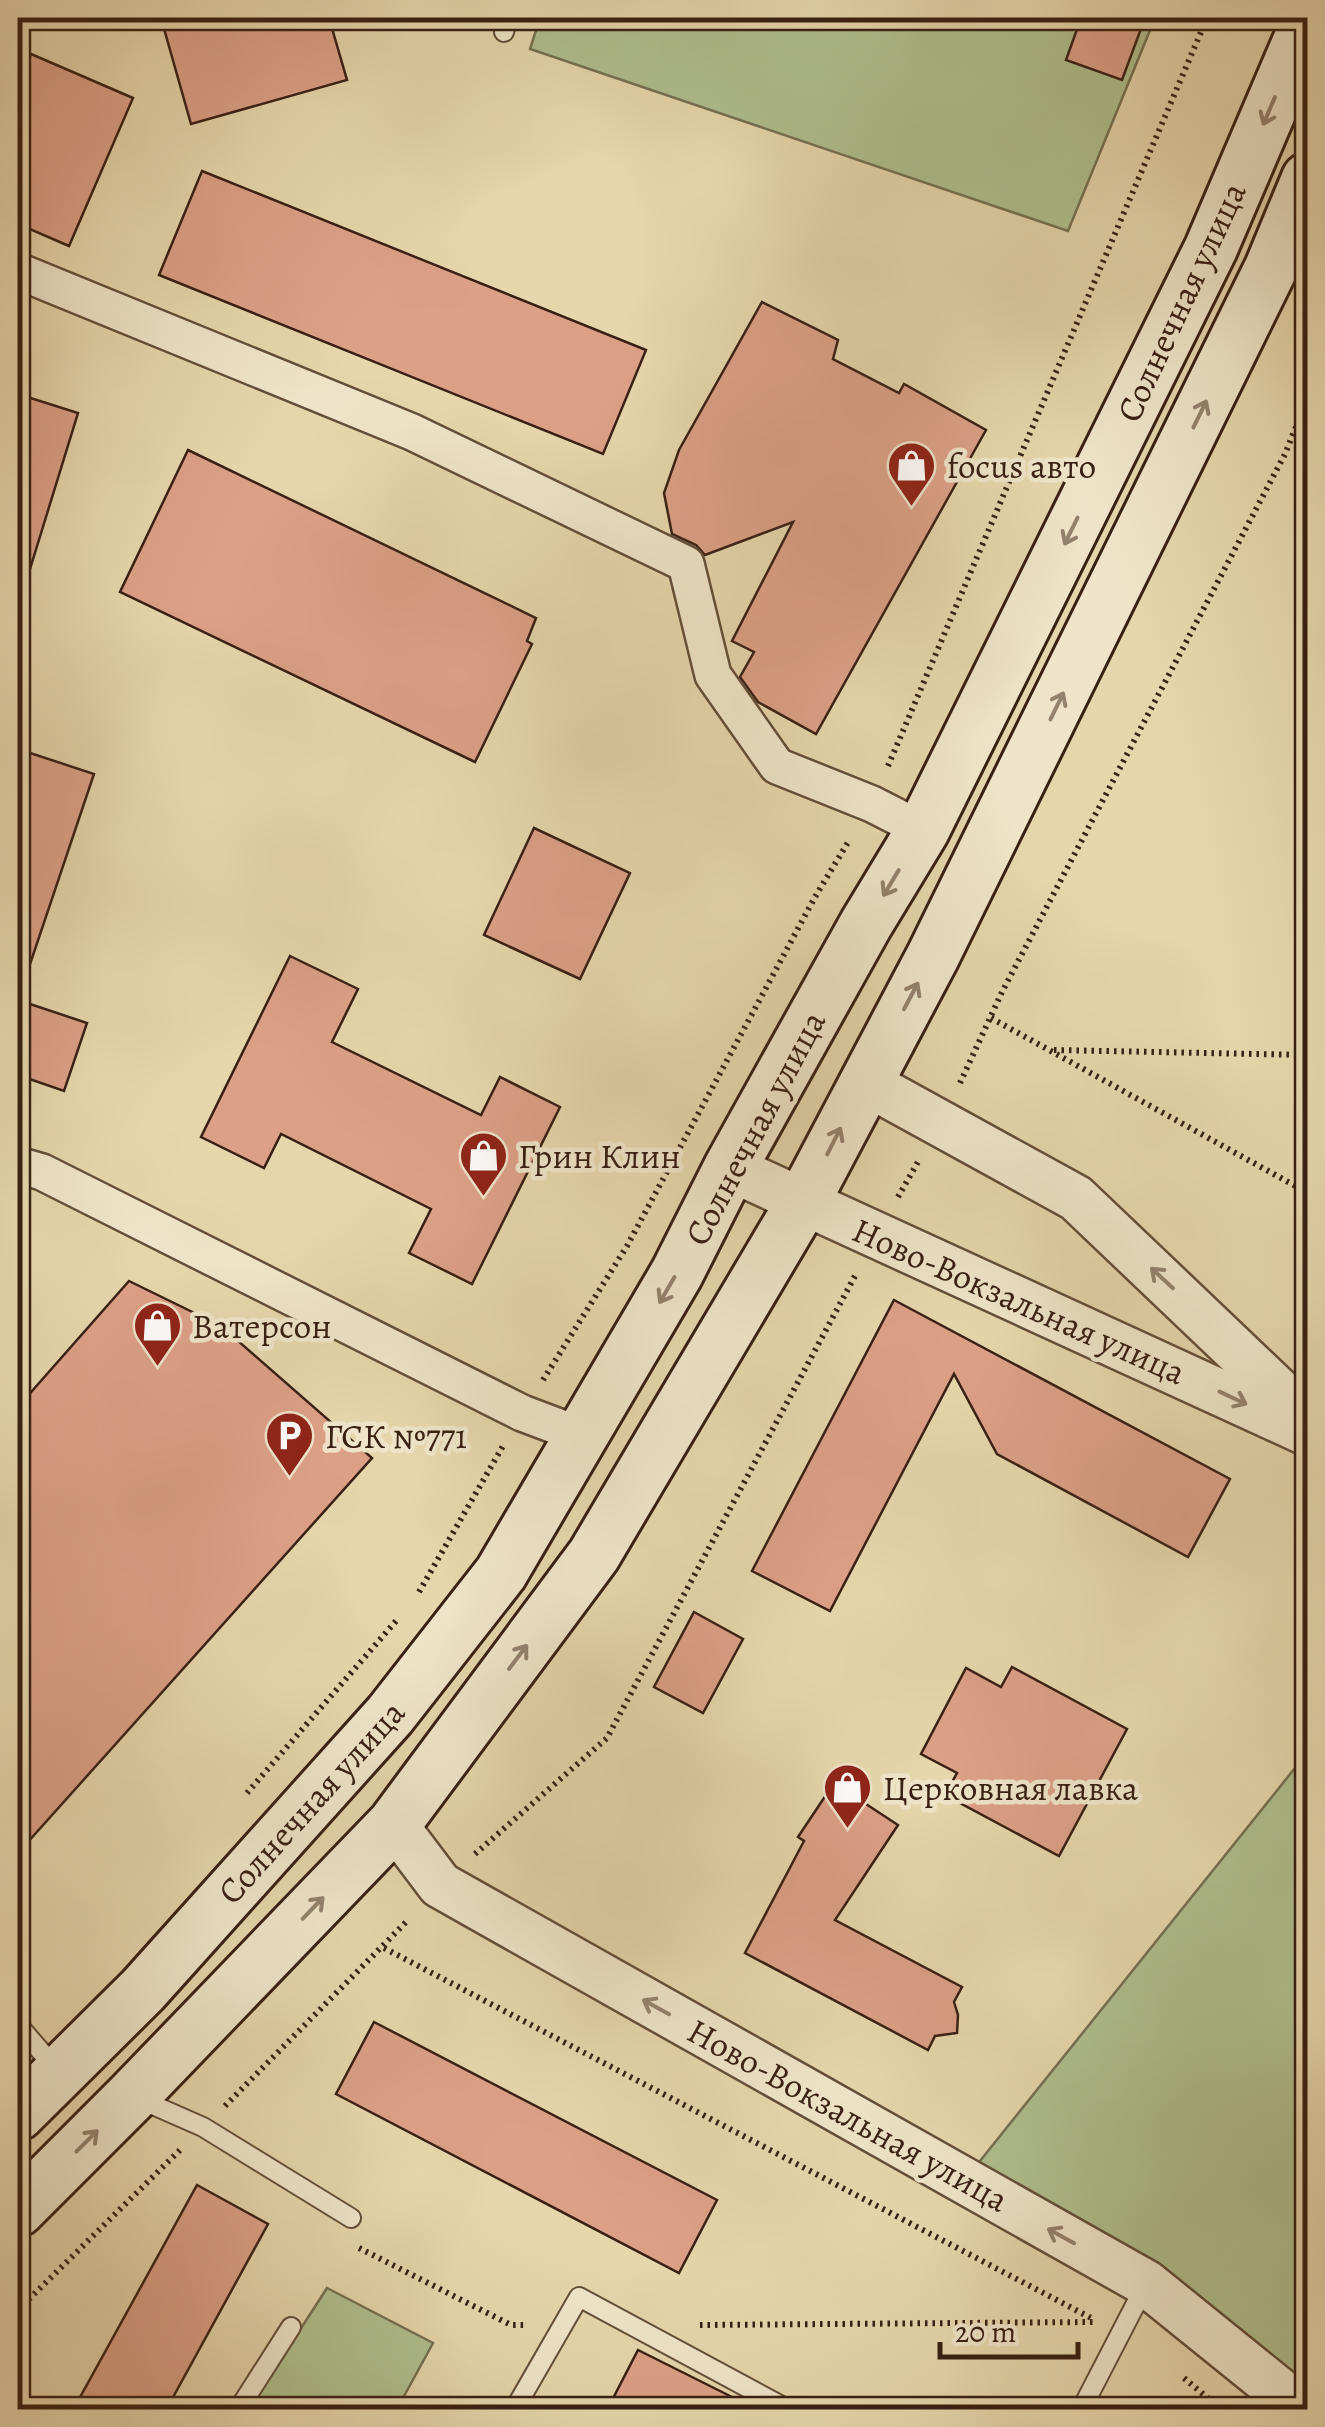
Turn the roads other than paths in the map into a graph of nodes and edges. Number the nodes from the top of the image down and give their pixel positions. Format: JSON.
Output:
{"nodes":[{"id":1,"x":1308,"y":21,"type":"edge"},
{"id":2,"x":1308,"y":180,"type":"edge"},
{"id":3,"x":18,"y":271,"type":"edge"},
{"id":4,"x":923,"y":830,"type":"junction"},
{"id":5,"x":864,"y":1082,"type":"junction"},
{"id":6,"x":18,"y":1165,"type":"edge"},
{"id":7,"x":730,"y":1168,"type":"junction"},
{"id":8,"x":802,"y":1202,"type":"junction"},
{"id":9,"x":1308,"y":1419,"type":"edge"},
{"id":10,"x":1308,"y":1433,"type":"edge"},
{"id":11,"x":583,"y":1436,"type":"junction"},
{"id":12,"x":394,"y":1824,"type":"junction"},
{"id":13,"x":18,"y":2025,"type":"edge"},
{"id":14,"x":59,"y":2072,"type":"junction"},
{"id":15,"x":132,"y":2096,"type":"junction"},
{"id":16,"x":18,"y":2114,"type":"edge"},
{"id":17,"x":18,"y":2210,"type":"edge"},
{"id":18,"x":351,"y":2218,"type":"dead end"},
{"id":19,"x":1146,"y":2284,"type":"junction"},
{"id":20,"x":291,"y":2328,"type":"dead end"},
{"id":21,"x":238,"y":2410,"type":"edge"},
{"id":22,"x":514,"y":2410,"type":"edge"},
{"id":23,"x":789,"y":2410,"type":"edge"},
{"id":24,"x":1081,"y":2410,"type":"edge"},
{"id":25,"x":1304,"y":2410,"type":"edge"}],
"edges":[{"from":1,"to":4,"type":"main road","name":"Солнечная улица","one_way":true},
{"from":5,"to":2,"type":"main road","name":"Солнечная улица","one_way":true},
{"from":3,"to":4,"type":"street"},
{"from":4,"to":7,"type":"main road","name":"Солнечная улица","one_way":true},
{"from":8,"to":5,"type":"main road","name":"Солнечная улица","one_way":true},
{"from":9,"to":5,"type":"street","name":"Ново-Вокзальная улица","one_way":true},
{"from":6,"to":11,"type":"street"},
{"from":7,"to":8,"type":"street","name":"Ново-Вокзальная улица"},
{"from":7,"to":11,"type":"main road","name":"Солнечная улица","one_way":true},
{"from":8,"to":10,"type":"street","name":"Ново-Вокзальная улица","one_way":true},
{"from":12,"to":8,"type":"main road","name":"Солнечная улица","one_way":true},
{"from":11,"to":14,"type":"main road","name":"Солнечная улица"},
{"from":15,"to":12,"type":"main road","name":"Солнечная улица","one_way":true},
{"from":19,"to":12,"type":"street","name":"Ново-Вокзальная улица","one_way":true},
{"from":13,"to":14,"type":"lane"},
{"from":14,"to":16,"type":"main road","name":"Солнечная улица"},
{"from":17,"to":15,"type":"main road","name":"Солнечная улица","one_way":true},
{"from":15,"to":18,"type":"lane"},
{"from":19,"to":24,"type":"lane"},
{"from":19,"to":25,"type":"street","name":"Ново-Вокзальная улица"},
{"from":20,"to":21,"type":"lane"},
{"from":22,"to":23,"type":"lane"}]}
